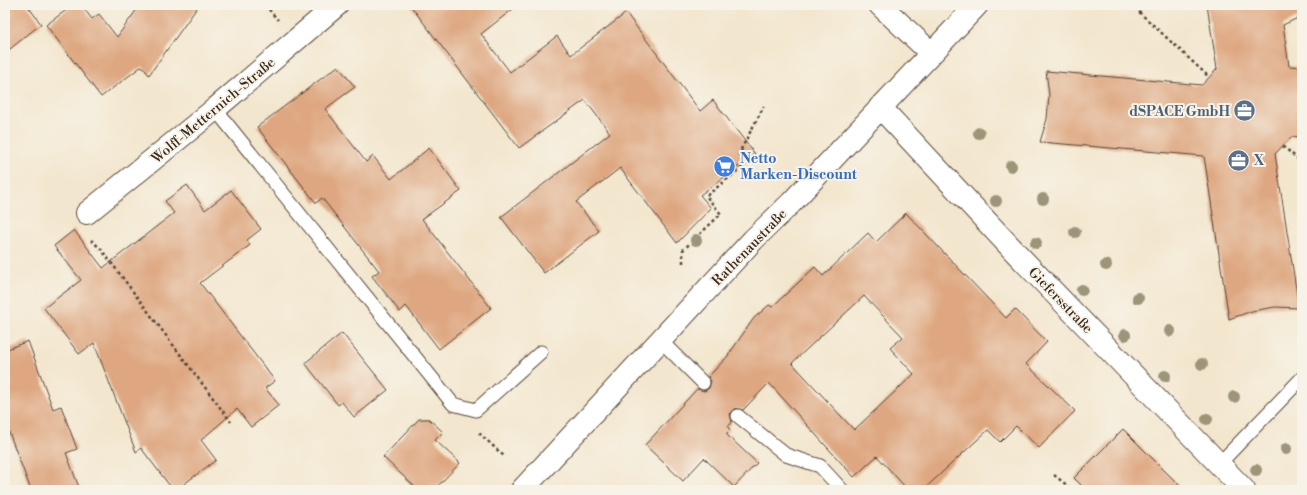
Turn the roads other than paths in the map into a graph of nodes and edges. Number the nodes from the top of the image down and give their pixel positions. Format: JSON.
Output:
{"nodes":[{"id":1,"x":337,"y":5,"type":"edge"},
{"id":2,"x":880,"y":5,"type":"edge"},
{"id":3,"x":977,"y":5,"type":"edge"},
{"id":4,"x":931,"y":53,"type":"junction"},
{"id":5,"x":880,"y":107,"type":"junction"},
{"id":6,"x":216,"y":109,"type":"junction"},
{"id":7,"x":87,"y":213,"type":"dead end"},
{"id":8,"x":661,"y":341,"type":"junction"},
{"id":9,"x":541,"y":352,"type":"dead end"},
{"id":10,"x":1302,"y":378,"type":"edge"},
{"id":11,"x":703,"y":383,"type":"dead end"},
{"id":12,"x":738,"y":416,"type":"dead end"},
{"id":13,"x":1219,"y":464,"type":"junction"},
{"id":14,"x":522,"y":490,"type":"edge"},
{"id":15,"x":842,"y":490,"type":"edge"},
{"id":16,"x":1244,"y":490,"type":"edge"}],
"edges":[{"from":1,"to":6,"type":"street","name":"Wolff-Metternich-Straße"},
{"from":2,"to":4,"type":"street"},
{"from":3,"to":4,"type":"street","name":"Rathenaustraße"},
{"from":4,"to":5,"type":"street","name":"Rathenaustraße"},
{"from":5,"to":8,"type":"street","name":"Rathenaustraße"},
{"from":5,"to":13,"type":"street","name":"Giefersstraße"},
{"from":6,"to":7,"type":"street","name":"Wolff-Metternich-Straße"},
{"from":6,"to":9,"type":"lane"},
{"from":8,"to":11,"type":"lane"},
{"from":8,"to":14,"type":"street","name":"Rathenaustraße"},
{"from":10,"to":13,"type":"lane"},
{"from":12,"to":15,"type":"lane"},
{"from":13,"to":16,"type":"street","name":"Giefersstraße"}]}
